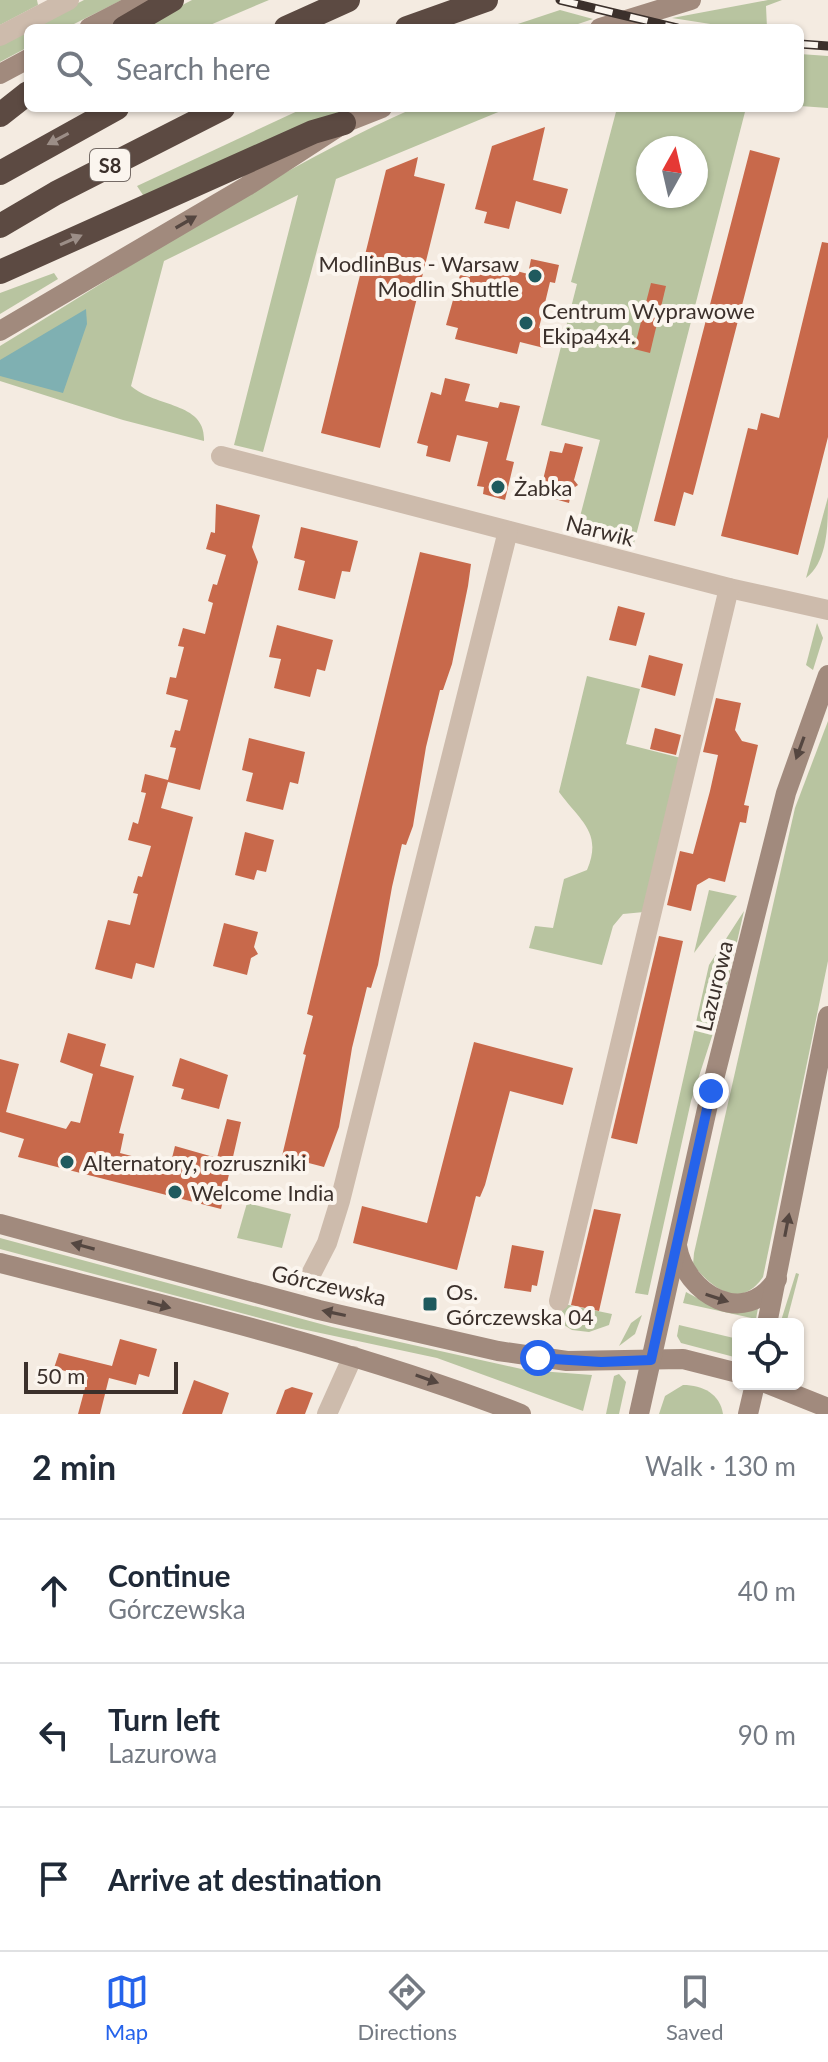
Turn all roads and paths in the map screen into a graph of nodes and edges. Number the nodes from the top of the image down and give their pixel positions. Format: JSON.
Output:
{"nodes":[{"id":1,"x":69,"y":0,"type":"edge"},
{"id":2,"x":143,"y":0,"type":"edge"},
{"id":3,"x":172,"y":0,"type":"edge"},
{"id":4,"x":348,"y":0,"type":"edge"},
{"id":5,"x":486,"y":0,"type":"edge"},
{"id":6,"x":691,"y":0,"type":"edge"},
{"id":7,"x":97,"y":24,"type":"edge"},
{"id":8,"x":131,"y":24,"type":"edge"},
{"id":9,"x":295,"y":24,"type":"edge"},
{"id":10,"x":418,"y":24,"type":"edge"},
{"id":11,"x":613,"y":24,"type":"edge"},
{"id":12,"x":0,"y":36,"type":"edge"},
{"id":13,"x":24,"y":61,"type":"edge"},
{"id":14,"x":0,"y":74,"type":"edge"},
{"id":15,"x":24,"y":96,"type":"edge"},
{"id":16,"x":110,"y":112,"type":"edge"},
{"id":17,"x":215,"y":112,"type":"edge"},
{"id":18,"x":372,"y":112,"type":"edge"},
{"id":19,"x":0,"y":115,"type":"edge"},
{"id":20,"x":344,"y":123,"type":"junction"},
{"id":21,"x":0,"y":173,"type":"edge"},
{"id":22,"x":0,"y":226,"type":"edge"},
{"id":23,"x":0,"y":272,"type":"edge"},
{"id":24,"x":0,"y":331,"type":"edge"},
{"id":25,"x":221,"y":456,"type":"dead end"},
{"id":26,"x":508,"y":531,"type":"junction"},
{"id":27,"x":729,"y":588,"type":"junction"},
{"id":28,"x":828,"y":610,"type":"edge"},
{"id":29,"x":828,"y":675,"type":"edge"},
{"id":30,"x":828,"y":1016,"type":"edge"},
{"id":31,"x":0,"y":1224,"type":"edge"},
{"id":32,"x":677,"y":1245,"type":"junction"},
{"id":33,"x":0,"y":1263,"type":"edge"},
{"id":34,"x":309,"y":1278,"type":"dead end"},
{"id":35,"x":777,"y":1279,"type":"junction"},
{"id":36,"x":559,"y":1301,"type":"dead end"},
{"id":37,"x":768,"y":1318,"type":"edge"},
{"id":38,"x":353,"y":1356,"type":"junction"},
{"id":39,"x":651,"y":1360,"type":"junction"},
{"id":40,"x":732,"y":1371,"type":"edge"},
{"id":41,"x":754,"y":1390,"type":"edge"},
{"id":42,"x":783,"y":1390,"type":"edge"},
{"id":43,"x":828,"y":1408,"type":"edge"},
{"id":44,"x":327,"y":1414,"type":"edge"},
{"id":45,"x":521,"y":1414,"type":"edge"},
{"id":46,"x":639,"y":1414,"type":"edge"},
{"id":47,"x":748,"y":1414,"type":"edge"}],
"edges":[{"from":1,"to":12,"type":"street"},
{"from":2,"to":7,"type":"main road"},
{"from":3,"to":8,"type":"highway"},
{"from":4,"to":9,"type":"highway"},
{"from":5,"to":10,"type":"highway"},
{"from":6,"to":11,"type":"main road"},
{"from":13,"to":14,"type":"main road"},
{"from":15,"to":19,"type":"highway"},
{"from":16,"to":21,"type":"highway","number":"S8","one_way":true},
{"from":17,"to":22,"type":"highway","number":"S8"},
{"from":18,"to":20,"type":"main road"},
{"from":23,"to":20,"type":"highway","one_way":true},
{"from":24,"to":20,"type":"main road","one_way":true},
{"from":25,"to":26,"type":"street","name":"Narwik"},
{"from":26,"to":27,"type":"street","name":"Narwik"},
{"from":26,"to":34,"type":"street"},
{"from":27,"to":28,"type":"street","name":"Narwik"},
{"from":27,"to":36,"type":"street"},
{"from":29,"to":32,"type":"main road","name":"Lazurowa","one_way":true},
{"from":35,"to":30,"type":"main road","one_way":true},
{"from":39,"to":31,"type":"main road","name":"Górczewska","one_way":true},
{"from":32,"to":35,"type":"main road","one_way":true},
{"from":32,"to":39,"type":"main road","name":"Lazurowa"},
{"from":33,"to":38,"type":"main road","one_way":true},
{"from":35,"to":37,"type":"main road"},
{"from":38,"to":44,"type":"street"},
{"from":38,"to":45,"type":"main road","one_way":true},
{"from":39,"to":40,"type":"main road","name":"Górczewska"},
{"from":39,"to":46,"type":"main road","name":"Lazurowa"},
{"from":41,"to":47,"type":"main road"},
{"from":42,"to":43,"type":"main road"}]}
